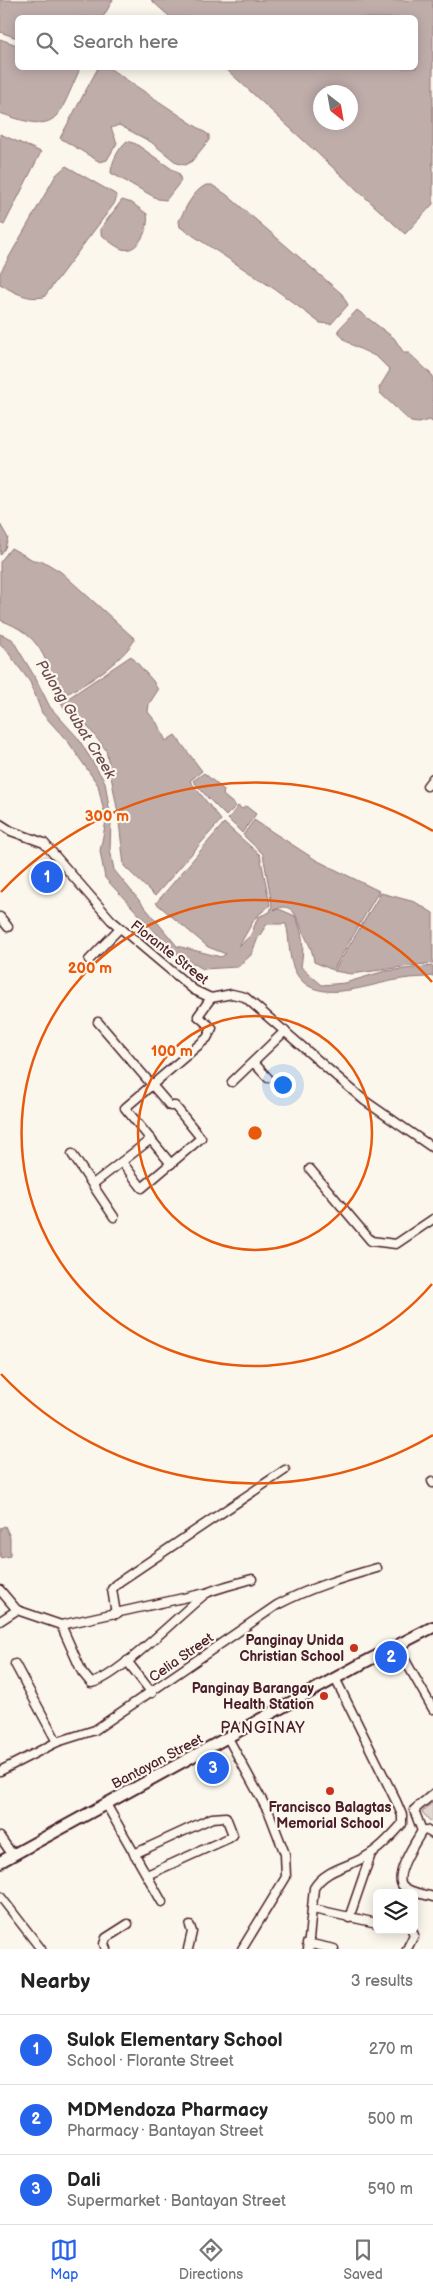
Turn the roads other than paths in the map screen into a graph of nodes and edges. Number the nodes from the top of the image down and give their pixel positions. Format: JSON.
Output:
{"nodes":[{"id":1,"x":433,"y":778,"type":"edge"},
{"id":2,"x":427,"y":786,"type":"dead end"},
{"id":3,"x":0,"y":824,"type":"edge"},
{"id":4,"x":0,"y":917,"type":"edge"},
{"id":5,"x":8,"y":927,"type":"dead end"},
{"id":6,"x":120,"y":928,"type":"junction"},
{"id":7,"x":89,"y":960,"type":"dead end"},
{"id":8,"x":211,"y":998,"type":"junction"},
{"id":9,"x":98,"y":1022,"type":"dead end"},
{"id":10,"x":285,"y":1031,"type":"junction"},
{"id":11,"x":254,"y":1062,"type":"junction"},
{"id":12,"x":268,"y":1078,"type":"dead end"},
{"id":13,"x":232,"y":1082,"type":"dead end"},
{"id":14,"x":153,"y":1084,"type":"junction"},
{"id":15,"x":151,"y":1139,"type":"junction"},
{"id":16,"x":433,"y":1148,"type":"edge"},
{"id":17,"x":72,"y":1154,"type":"dead end"},
{"id":18,"x":122,"y":1162,"type":"junction"},
{"id":19,"x":171,"y":1164,"type":"junction"},
{"id":20,"x":310,"y":1169,"type":"dead end"},
{"id":21,"x":92,"y":1184,"type":"junction"},
{"id":22,"x":114,"y":1217,"type":"dead end"},
{"id":23,"x":433,"y":1219,"type":"edge"},
{"id":24,"x":285,"y":1470,"type":"dead end"},
{"id":25,"x":377,"y":1568,"type":"dead end"},
{"id":26,"x":252,"y":1579,"type":"dead end"},
{"id":27,"x":0,"y":1590,"type":"edge"},
{"id":28,"x":206,"y":1593,"type":"junction"},
{"id":29,"x":17,"y":1610,"type":"junction"},
{"id":30,"x":116,"y":1614,"type":"junction"},
{"id":31,"x":0,"y":1621,"type":"edge"},
{"id":32,"x":61,"y":1625,"type":"junction"},
{"id":33,"x":433,"y":1627,"type":"edge"},
{"id":34,"x":397,"y":1646,"type":"junction"},
{"id":35,"x":127,"y":1661,"type":"junction"},
{"id":36,"x":15,"y":1664,"type":"dead end"},
{"id":37,"x":335,"y":1678,"type":"junction"},
{"id":38,"x":152,"y":1693,"type":"junction"},
{"id":39,"x":433,"y":1709,"type":"edge"},
{"id":40,"x":228,"y":1738,"type":"junction"},
{"id":41,"x":58,"y":1742,"type":"junction"},
{"id":42,"x":0,"y":1771,"type":"edge"},
{"id":43,"x":433,"y":1794,"type":"edge"},
{"id":44,"x":106,"y":1804,"type":"junction"},
{"id":45,"x":422,"y":1831,"type":"junction"},
{"id":46,"x":433,"y":1834,"type":"edge"},
{"id":47,"x":0,"y":1837,"type":"edge"},
{"id":48,"x":12,"y":1854,"type":"junction"},
{"id":49,"x":134,"y":1854,"type":"junction"},
{"id":50,"x":371,"y":1854,"type":"junction"},
{"id":51,"x":0,"y":1862,"type":"edge"},
{"id":52,"x":147,"y":1876,"type":"junction"},
{"id":53,"x":0,"y":1896,"type":"edge"},
{"id":54,"x":433,"y":1897,"type":"edge"},
{"id":55,"x":162,"y":1902,"type":"dead end"},
{"id":56,"x":313,"y":1908,"type":"junction"},
{"id":57,"x":349,"y":1918,"type":"junction"},
{"id":58,"x":373,"y":1922,"type":"edge"},
{"id":59,"x":128,"y":1924,"type":"dead end"},
{"id":60,"x":190,"y":1926,"type":"dead end"},
{"id":61,"x":414,"y":1934,"type":"edge"},
{"id":62,"x":307,"y":1946,"type":"edge"},
{"id":63,"x":41,"y":1949,"type":"edge"},
{"id":64,"x":106,"y":1949,"type":"edge"},
{"id":65,"x":188,"y":1949,"type":"edge"},
{"id":66,"x":242,"y":1949,"type":"edge"},
{"id":67,"x":334,"y":1949,"type":"edge"},
{"id":68,"x":407,"y":1949,"type":"edge"}],
"edges":[{"from":1,"to":2,"type":"street"},
{"from":3,"to":6,"type":"street","name":"Florante Street"},
{"from":4,"to":5,"type":"street"},
{"from":6,"to":7,"type":"street"},
{"from":6,"to":8,"type":"street","name":"Florante Street"},
{"from":8,"to":10,"type":"street","name":"Florante Street"},
{"from":8,"to":14,"type":"street"},
{"from":9,"to":14,"type":"street"},
{"from":10,"to":11,"type":"street"},
{"from":10,"to":16,"type":"street","name":"Florante Street"},
{"from":11,"to":12,"type":"street"},
{"from":11,"to":13,"type":"street"},
{"from":14,"to":15,"type":"street"},
{"from":14,"to":19,"type":"street"},
{"from":15,"to":18,"type":"street"},
{"from":15,"to":19,"type":"street"},
{"from":17,"to":21,"type":"street"},
{"from":18,"to":19,"type":"street"},
{"from":18,"to":21,"type":"street"},
{"from":20,"to":23,"type":"street"},
{"from":21,"to":22,"type":"street"},
{"from":24,"to":30,"type":"street"},
{"from":25,"to":38,"type":"street","name":"Celia Street"},
{"from":26,"to":28,"type":"street"},
{"from":27,"to":29,"type":"street"},
{"from":28,"to":30,"type":"street"},
{"from":28,"to":35,"type":"street"},
{"from":29,"to":31,"type":"street"},
{"from":29,"to":32,"type":"street"},
{"from":30,"to":32,"type":"street"},
{"from":32,"to":35,"type":"street"},
{"from":33,"to":34,"type":"main road","name":"Bantayan Street"},
{"from":34,"to":37,"type":"main road","name":"Bantayan Street"},
{"from":34,"to":39,"type":"street"},
{"from":35,"to":38,"type":"street"},
{"from":36,"to":41,"type":"street"},
{"from":37,"to":40,"type":"main road","name":"Bantayan Street"},
{"from":37,"to":50,"type":"street"},
{"from":38,"to":41,"type":"street","name":"Celia Street"},
{"from":40,"to":44,"type":"main road","name":"Bantayan Street"},
{"from":40,"to":66,"type":"street"},
{"from":41,"to":42,"type":"street","name":"Celia Street"},
{"from":43,"to":45,"type":"street"},
{"from":44,"to":48,"type":"main road","name":"Bantayan Street"},
{"from":44,"to":49,"type":"street"},
{"from":45,"to":46,"type":"street"},
{"from":45,"to":54,"type":"street"},
{"from":47,"to":48,"type":"street"},
{"from":48,"to":51,"type":"main road","name":"Bantayan Street"},
{"from":49,"to":52,"type":"street"},
{"from":49,"to":52,"type":"street"},
{"from":50,"to":56,"type":"street"},
{"from":50,"to":57,"type":"street"},
{"from":52,"to":55,"type":"street"},
{"from":53,"to":63,"type":"street"},
{"from":56,"to":57,"type":"street"},
{"from":56,"to":62,"type":"street"},
{"from":57,"to":58,"type":"street"},
{"from":59,"to":64,"type":"street"},
{"from":60,"to":65,"type":"street"},
{"from":61,"to":68,"type":"street"},
{"from":62,"to":67,"type":"street"}]}
